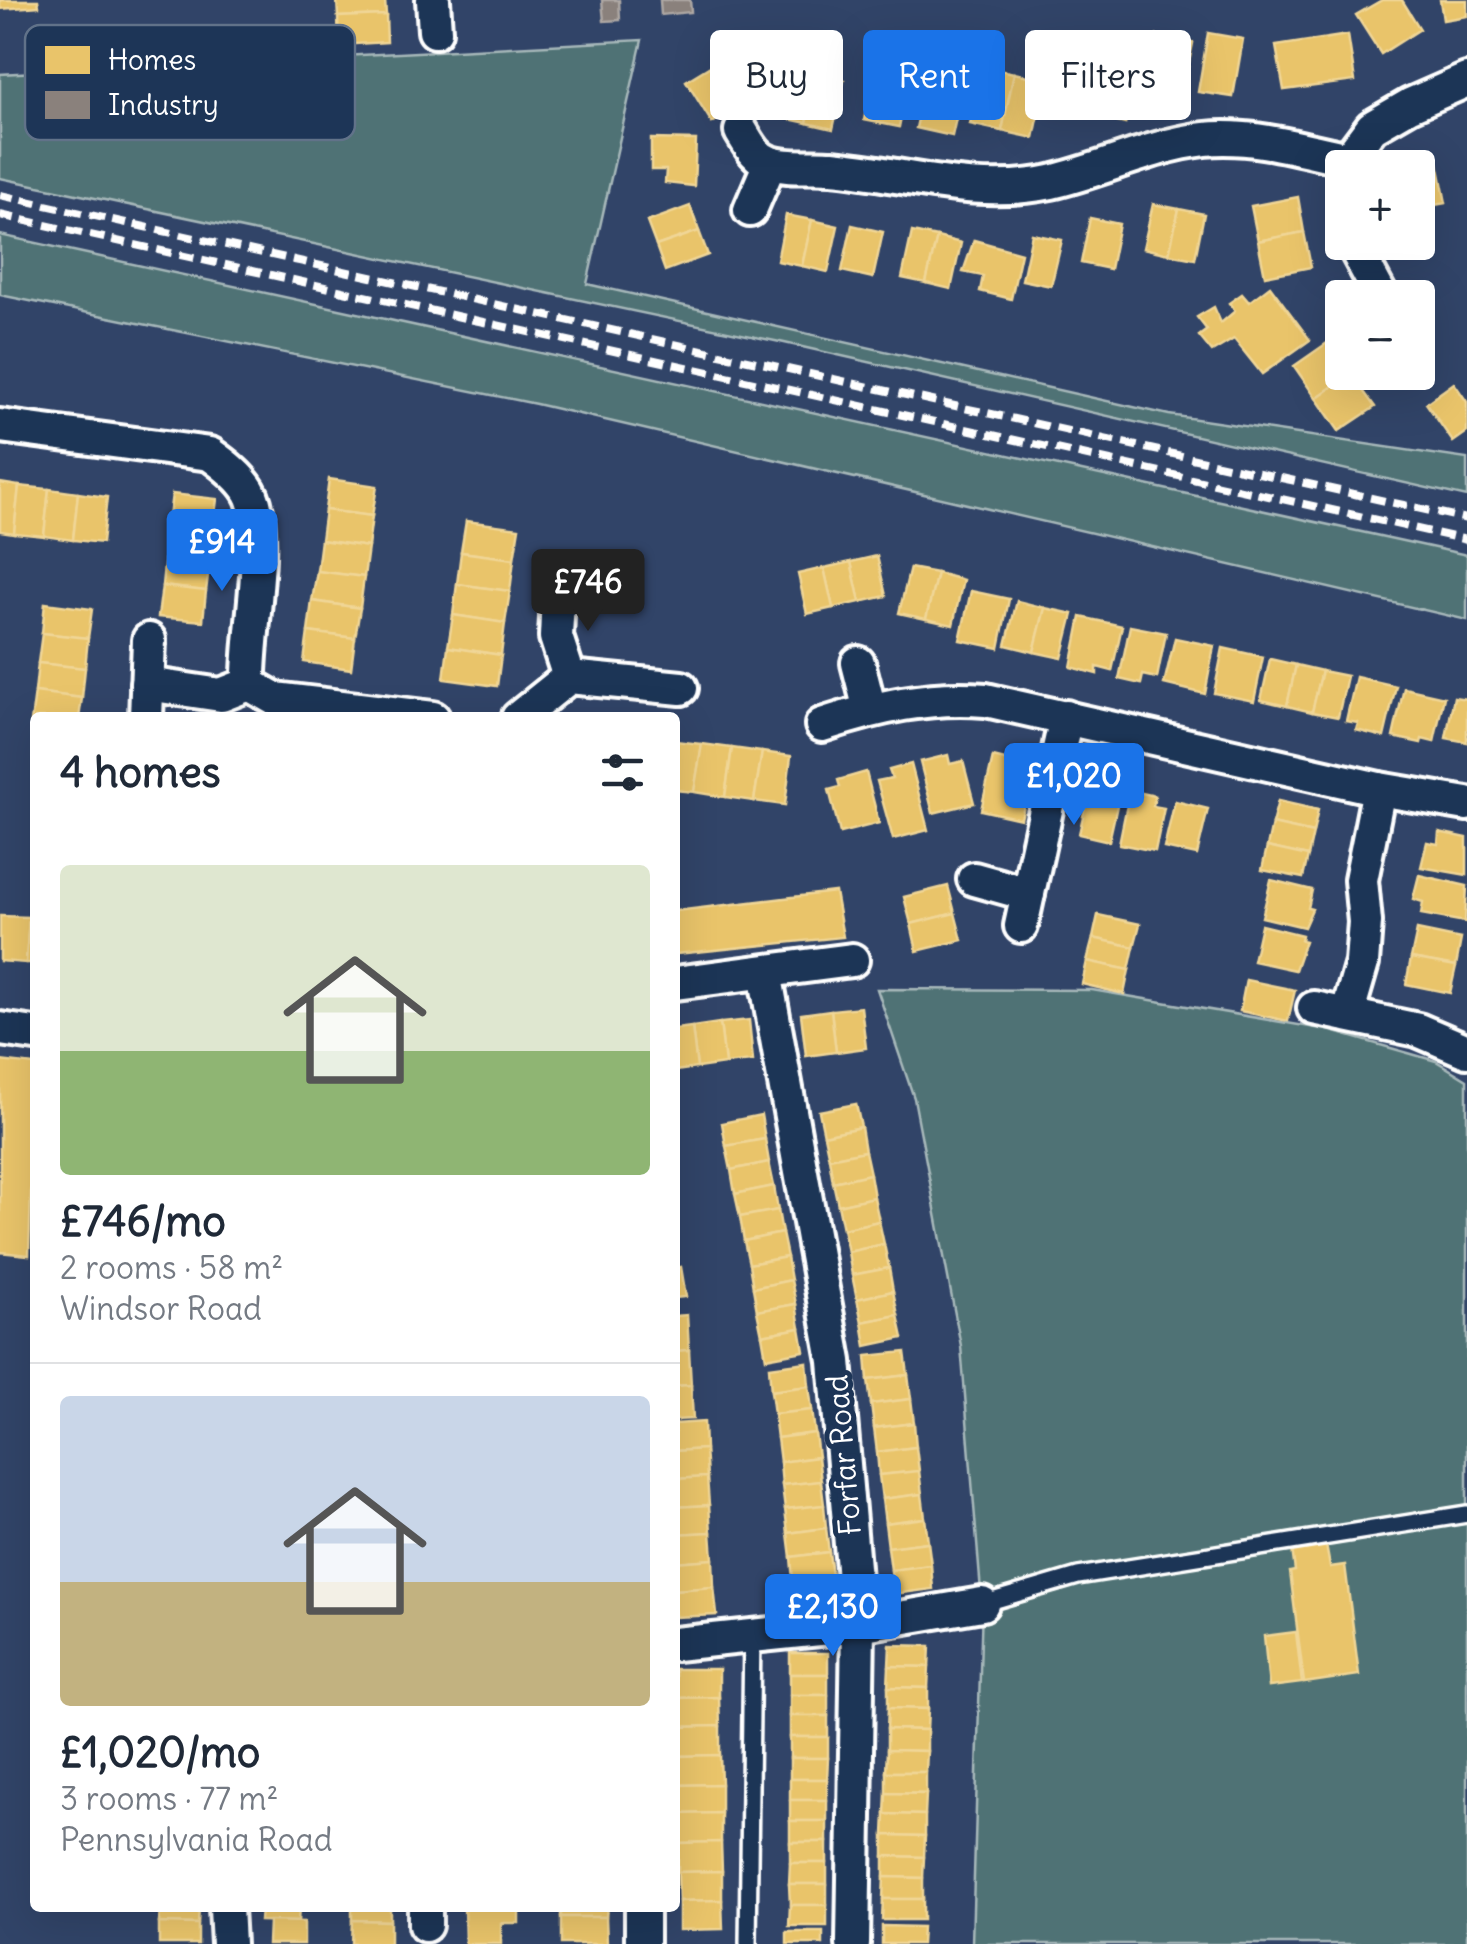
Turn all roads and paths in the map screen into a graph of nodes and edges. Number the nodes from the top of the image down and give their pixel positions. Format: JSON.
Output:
{"nodes":[{"id":1,"x":1467,"y":80,"type":"edge"},
{"id":2,"x":740,"y":131,"type":"dead end"},
{"id":3,"x":1356,"y":150,"type":"edge"},
{"id":4,"x":1325,"y":157,"type":"edge"},
{"id":5,"x":770,"y":163,"type":"junction"},
{"id":6,"x":750,"y":210,"type":"dead end"},
{"id":7,"x":0,"y":426,"type":"edge"},
{"id":8,"x":558,"y":597,"type":"dead end"},
{"id":9,"x":149,"y":640,"type":"dead end"},
{"id":10,"x":858,"y":662,"type":"dead end"},
{"id":11,"x":569,"y":677,"type":"junction"},
{"id":12,"x":147,"y":684,"type":"junction"},
{"id":13,"x":249,"y":684,"type":"junction"},
{"id":14,"x":681,"y":688,"type":"dead end"},
{"id":15,"x":870,"y":710,"type":"junction"},
{"id":16,"x":146,"y":712,"type":"edge"},
{"id":17,"x":384,"y":712,"type":"edge"},
{"id":18,"x":525,"y":712,"type":"edge"},
{"id":19,"x":1066,"y":718,"type":"junction"},
{"id":20,"x":822,"y":725,"type":"dead end"},
{"id":21,"x":1379,"y":789,"type":"junction"},
{"id":22,"x":1467,"y":804,"type":"edge"},
{"id":23,"x":974,"y":879,"type":"dead end"},
{"id":24,"x":852,"y":960,"type":"dead end"},
{"id":25,"x":765,"y":972,"type":"junction"},
{"id":26,"x":680,"y":981,"type":"edge"},
{"id":27,"x":1314,"y":1008,"type":"dead end"},
{"id":28,"x":1347,"y":1015,"type":"junction"},
{"id":29,"x":0,"y":1029,"type":"edge"},
{"id":30,"x":30,"y":1033,"type":"edge"},
{"id":31,"x":1467,"y":1051,"type":"edge"},
{"id":32,"x":1467,"y":1514,"type":"edge"},
{"id":33,"x":982,"y":1604,"type":"joint"},
{"id":34,"x":858,"y":1625,"type":"junction"},
{"id":35,"x":752,"y":1634,"type":"junction"},
{"id":36,"x":680,"y":1643,"type":"edge"},
{"id":37,"x":226,"y":1912,"type":"edge"},
{"id":38,"x":642,"y":1912,"type":"edge"},
{"id":39,"x":228,"y":1944,"type":"edge"},
{"id":40,"x":642,"y":1944,"type":"edge"},
{"id":41,"x":748,"y":1944,"type":"edge"},
{"id":42,"x":853,"y":1944,"type":"edge"}],
"edges":[{"from":1,"to":3,"type":"street"},
{"from":2,"to":5,"type":"street"},
{"from":4,"to":5,"type":"street"},
{"from":5,"to":6,"type":"street"},
{"from":7,"to":13,"type":"street"},
{"from":8,"to":11,"type":"street"},
{"from":9,"to":12,"type":"street"},
{"from":10,"to":15,"type":"street"},
{"from":11,"to":14,"type":"street"},
{"from":11,"to":18,"type":"street"},
{"from":12,"to":13,"type":"street"},
{"from":12,"to":16,"type":"street"},
{"from":13,"to":17,"type":"street"},
{"from":15,"to":19,"type":"street"},
{"from":15,"to":20,"type":"street"},
{"from":19,"to":21,"type":"street"},
{"from":19,"to":23,"type":"street"},
{"from":21,"to":22,"type":"street"},
{"from":21,"to":28,"type":"street"},
{"from":24,"to":25,"type":"street"},
{"from":25,"to":26,"type":"street"},
{"from":25,"to":34,"type":"street","name":"Forfar Road"},
{"from":27,"to":28,"type":"street"},
{"from":28,"to":31,"type":"street"},
{"from":29,"to":30,"type":"street"},
{"from":32,"to":33,"type":"lane"},
{"from":33,"to":34,"type":"street"},
{"from":34,"to":35,"type":"street"},
{"from":34,"to":42,"type":"street","name":"Forfar Road"},
{"from":35,"to":36,"type":"street"},
{"from":35,"to":41,"type":"lane"},
{"from":37,"to":39,"type":"street"},
{"from":38,"to":40,"type":"street"}]}
